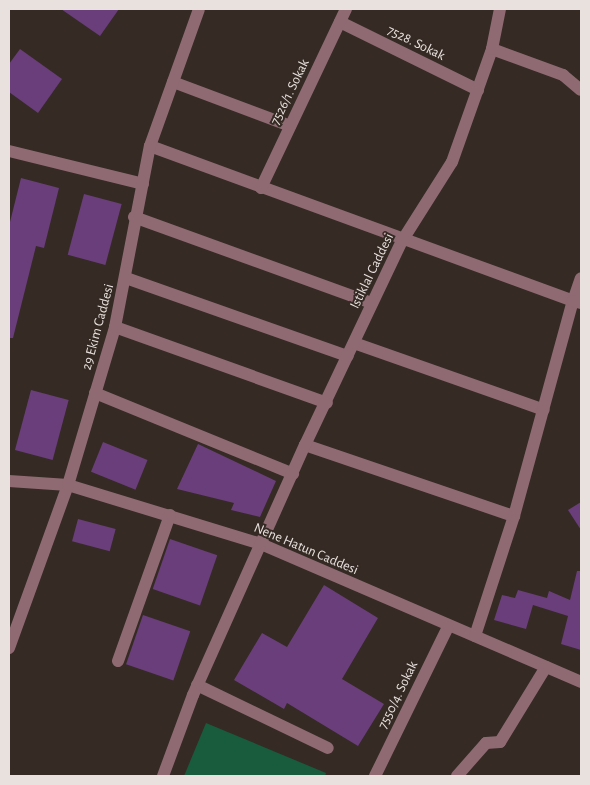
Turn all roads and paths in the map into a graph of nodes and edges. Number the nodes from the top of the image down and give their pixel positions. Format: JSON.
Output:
{"nodes":[{"id":1,"x":199,"y":9,"type":"edge"},
{"id":2,"x":346,"y":9,"type":"edge"},
{"id":3,"x":500,"y":9,"type":"edge"},
{"id":4,"x":340,"y":22,"type":"junction"},
{"id":5,"x":492,"y":49,"type":"junction"},
{"id":6,"x":173,"y":82,"type":"junction"},
{"id":7,"x":478,"y":90,"type":"junction"},
{"id":8,"x":581,"y":90,"type":"edge"},
{"id":9,"x":290,"y":126,"type":"junction"},
{"id":10,"x":150,"y":146,"type":"junction"},
{"id":11,"x":9,"y":151,"type":"edge"},
{"id":12,"x":143,"y":184,"type":"junction"},
{"id":13,"x":261,"y":188,"type":"junction"},
{"id":14,"x":134,"y":217,"type":"junction"},
{"id":15,"x":402,"y":240,"type":"junction"},
{"id":16,"x":126,"y":278,"type":"junction"},
{"id":17,"x":581,"y":278,"type":"edge"},
{"id":18,"x":577,"y":302,"type":"edge"},
{"id":19,"x":372,"y":303,"type":"junction"},
{"id":20,"x":115,"y":327,"type":"junction"},
{"id":21,"x":354,"y":342,"type":"junction"},
{"id":22,"x":348,"y":356,"type":"junction"},
{"id":23,"x":95,"y":393,"type":"junction"},
{"id":24,"x":327,"y":403,"type":"junction"},
{"id":25,"x":544,"y":410,"type":"junction"},
{"id":26,"x":305,"y":445,"type":"junction"},
{"id":27,"x":293,"y":474,"type":"junction"},
{"id":28,"x":9,"y":481,"type":"edge"},
{"id":29,"x":68,"y":485,"type":"junction"},
{"id":30,"x":170,"y":515,"type":"junction"},
{"id":31,"x":514,"y":516,"type":"junction"},
{"id":32,"x":261,"y":544,"type":"junction"},
{"id":33,"x":448,"y":627,"type":"junction"},
{"id":34,"x":475,"y":636,"type":"junction"},
{"id":35,"x":9,"y":648,"type":"edge"},
{"id":36,"x":118,"y":661,"type":"dead end"},
{"id":37,"x":546,"y":667,"type":"junction"},
{"id":38,"x":581,"y":682,"type":"edge"},
{"id":39,"x":197,"y":686,"type":"junction"},
{"id":40,"x":328,"y":748,"type":"dead end"},
{"id":41,"x":162,"y":776,"type":"edge"},
{"id":42,"x":375,"y":776,"type":"edge"},
{"id":43,"x":457,"y":776,"type":"edge"}],
"edges":[{"from":1,"to":6,"type":"street","name":"29 Ekim Caddesi"},
{"from":2,"to":4,"type":"street","name":"7526/1. Sokak"},
{"from":3,"to":5,"type":"street","name":"Istiklal Caddesi"},
{"from":4,"to":7,"type":"street","name":"7528. Sokak"},
{"from":4,"to":9,"type":"street","name":"7526/1. Sokak"},
{"from":5,"to":7,"type":"street","name":"Istiklal Caddesi"},
{"from":5,"to":8,"type":"street"},
{"from":6,"to":9,"type":"street"},
{"from":6,"to":10,"type":"street","name":"29 Ekim Caddesi"},
{"from":7,"to":15,"type":"street","name":"Istiklal Caddesi"},
{"from":9,"to":13,"type":"street","name":"7526/1. Sokak"},
{"from":10,"to":12,"type":"street","name":"29 Ekim Caddesi"},
{"from":10,"to":13,"type":"street"},
{"from":11,"to":12,"type":"street"},
{"from":12,"to":14,"type":"street","name":"29 Ekim Caddesi"},
{"from":13,"to":15,"type":"street"},
{"from":14,"to":16,"type":"street","name":"29 Ekim Caddesi"},
{"from":14,"to":19,"type":"street"},
{"from":15,"to":18,"type":"street"},
{"from":15,"to":19,"type":"street","name":"Istiklal Caddesi"},
{"from":16,"to":20,"type":"street","name":"29 Ekim Caddesi"},
{"from":16,"to":22,"type":"street"},
{"from":17,"to":18,"type":"street"},
{"from":18,"to":25,"type":"street"},
{"from":19,"to":21,"type":"street","name":"Istiklal Caddesi"},
{"from":20,"to":23,"type":"street","name":"29 Ekim Caddesi"},
{"from":20,"to":24,"type":"street"},
{"from":21,"to":22,"type":"street","name":"Istiklal Caddesi"},
{"from":21,"to":25,"type":"street"},
{"from":22,"to":24,"type":"street","name":"Istiklal Caddesi"},
{"from":23,"to":27,"type":"street"},
{"from":23,"to":29,"type":"street","name":"29 Ekim Caddesi"},
{"from":24,"to":26,"type":"street","name":"Istiklal Caddesi"},
{"from":25,"to":31,"type":"street"},
{"from":26,"to":27,"type":"street","name":"Istiklal Caddesi"},
{"from":26,"to":31,"type":"street"},
{"from":27,"to":32,"type":"street","name":"Istiklal Caddesi"},
{"from":28,"to":29,"type":"street","name":"Nene Hatun Caddesi"},
{"from":29,"to":30,"type":"street","name":"Nene Hatun Caddesi"},
{"from":29,"to":35,"type":"street","name":"29 Ekim Caddesi"},
{"from":30,"to":32,"type":"street","name":"Nene Hatun Caddesi"},
{"from":30,"to":36,"type":"street"},
{"from":31,"to":34,"type":"street"},
{"from":32,"to":33,"type":"street","name":"Nene Hatun Caddesi"},
{"from":32,"to":39,"type":"street","name":"Istiklal Caddesi"},
{"from":33,"to":34,"type":"street","name":"Nene Hatun Caddesi"},
{"from":33,"to":42,"type":"street","name":"7550/4. Sokak"},
{"from":34,"to":37,"type":"street","name":"Nene Hatun Caddesi"},
{"from":37,"to":38,"type":"street","name":"Nene Hatun Caddesi"},
{"from":37,"to":43,"type":"street"},
{"from":39,"to":40,"type":"street"},
{"from":39,"to":41,"type":"street","name":"Istiklal Caddesi"}]}
